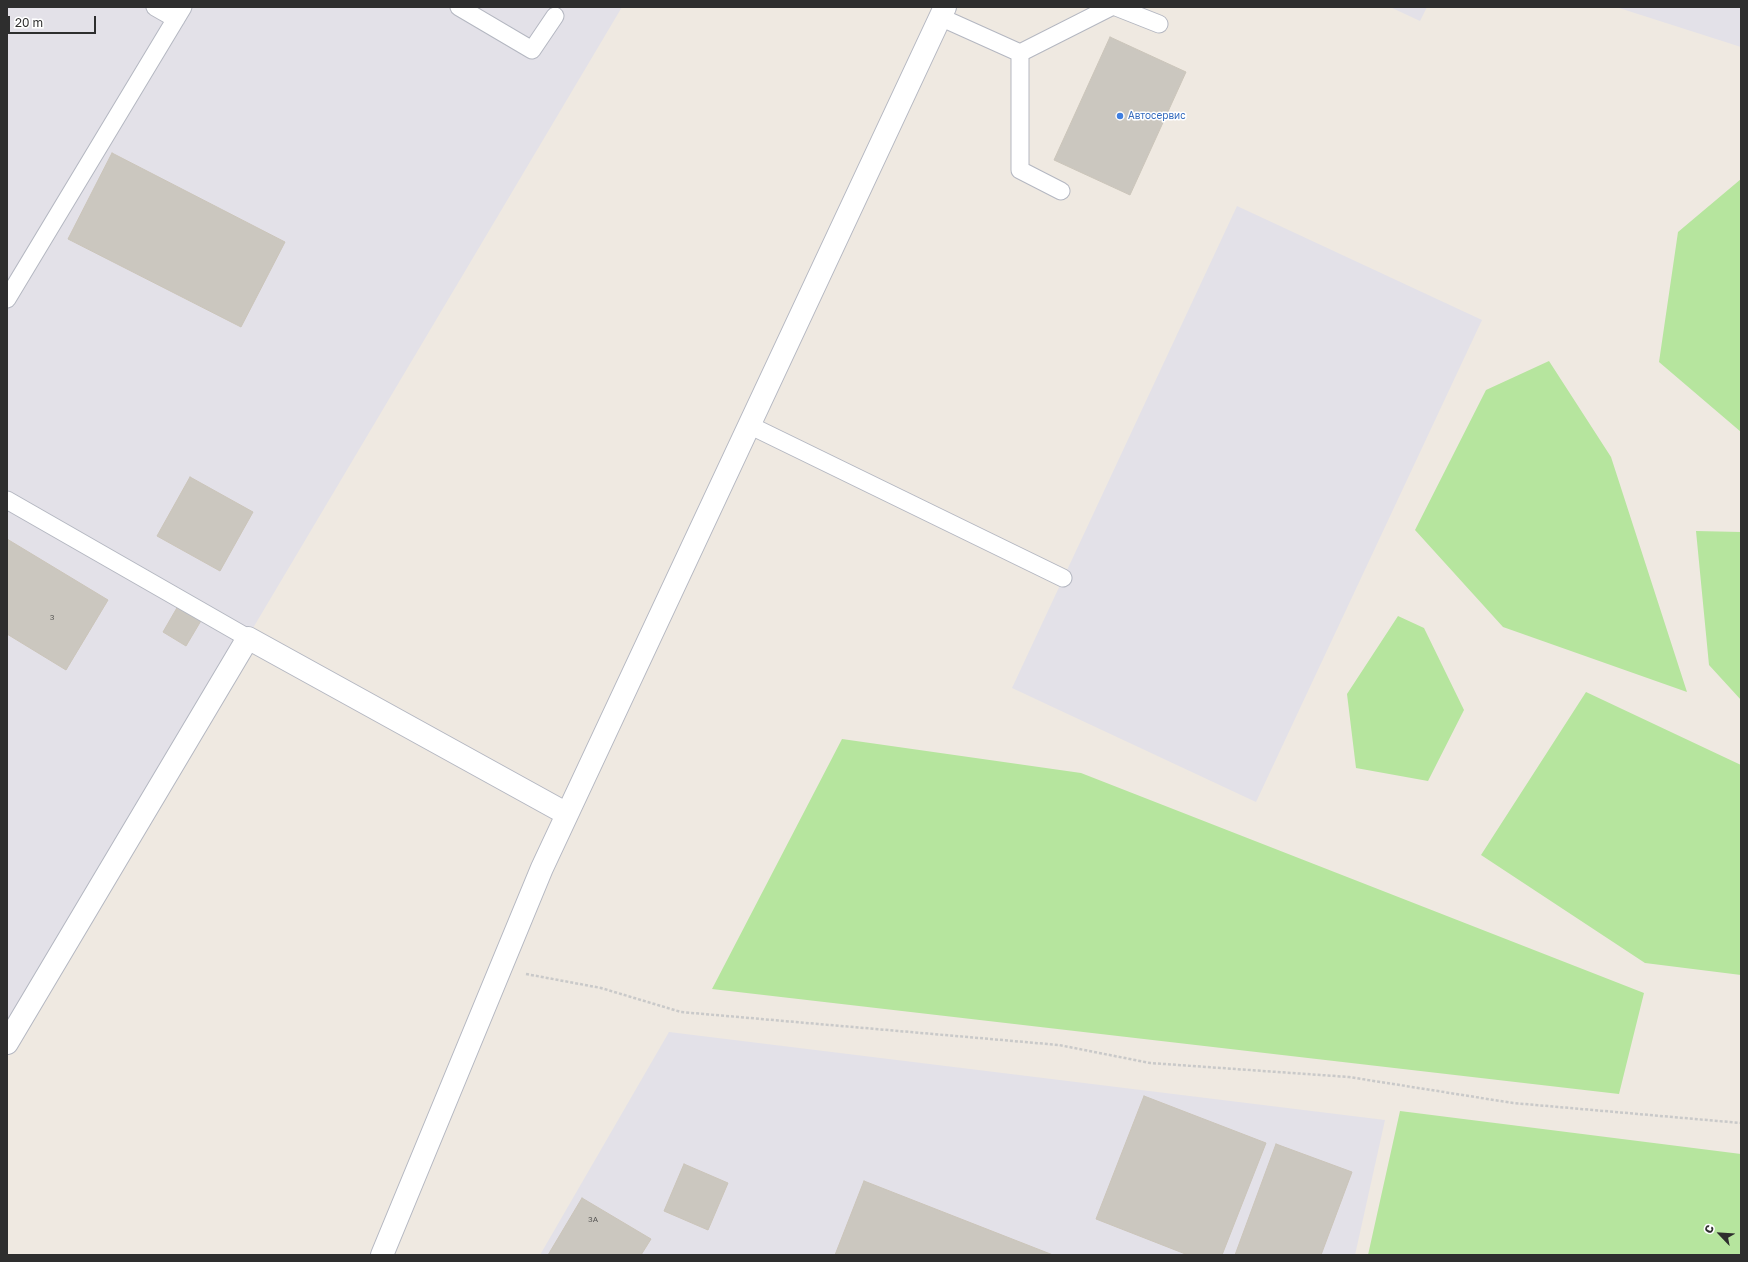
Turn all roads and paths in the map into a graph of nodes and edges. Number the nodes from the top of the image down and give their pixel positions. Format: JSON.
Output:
{"nodes":[{"id":1,"x":155,"y":7,"type":"edge"},
{"id":2,"x":459,"y":7,"type":"edge"},
{"id":3,"x":1111,"y":7,"type":"edge"},
{"id":4,"x":1116,"y":7,"type":"edge"},
{"id":5,"x":943,"y":12,"type":"edge"},
{"id":6,"x":179,"y":13,"type":"edge"},
{"id":7,"x":555,"y":16,"type":"dead end"},
{"id":8,"x":1159,"y":24,"type":"dead end"},
{"id":9,"x":1020,"y":53,"type":"junction"},
{"id":10,"x":1062,"y":191,"type":"dead end"},
{"id":11,"x":7,"y":299,"type":"edge"},
{"id":12,"x":749,"y":425,"type":"junction"},
{"id":13,"x":7,"y":500,"type":"edge"},
{"id":14,"x":1063,"y":578,"type":"dead end"},
{"id":15,"x":248,"y":638,"type":"junction"},
{"id":16,"x":567,"y":814,"type":"junction"},
{"id":17,"x":500,"y":970,"type":"junction"},
{"id":18,"x":7,"y":1043,"type":"edge"},
{"id":19,"x":1741,"y":1123,"type":"edge"},
{"id":20,"x":382,"y":1255,"type":"edge"}],
"edges":[{"from":1,"to":6,"type":"lane"},
{"from":2,"to":7,"type":"lane"},
{"from":3,"to":9,"type":"lane"},
{"from":4,"to":8,"type":"lane"},
{"from":5,"to":9,"type":"lane"},
{"from":5,"to":12,"type":"street"},
{"from":6,"to":11,"type":"lane"},
{"from":9,"to":10,"type":"lane"},
{"from":12,"to":14,"type":"lane"},
{"from":12,"to":16,"type":"street"},
{"from":13,"to":15,"type":"lane"},
{"from":15,"to":16,"type":"street"},
{"from":15,"to":18,"type":"street"},
{"from":16,"to":17,"type":"street"},
{"from":17,"to":19,"type":"path"},
{"from":17,"to":20,"type":"street"}]}
